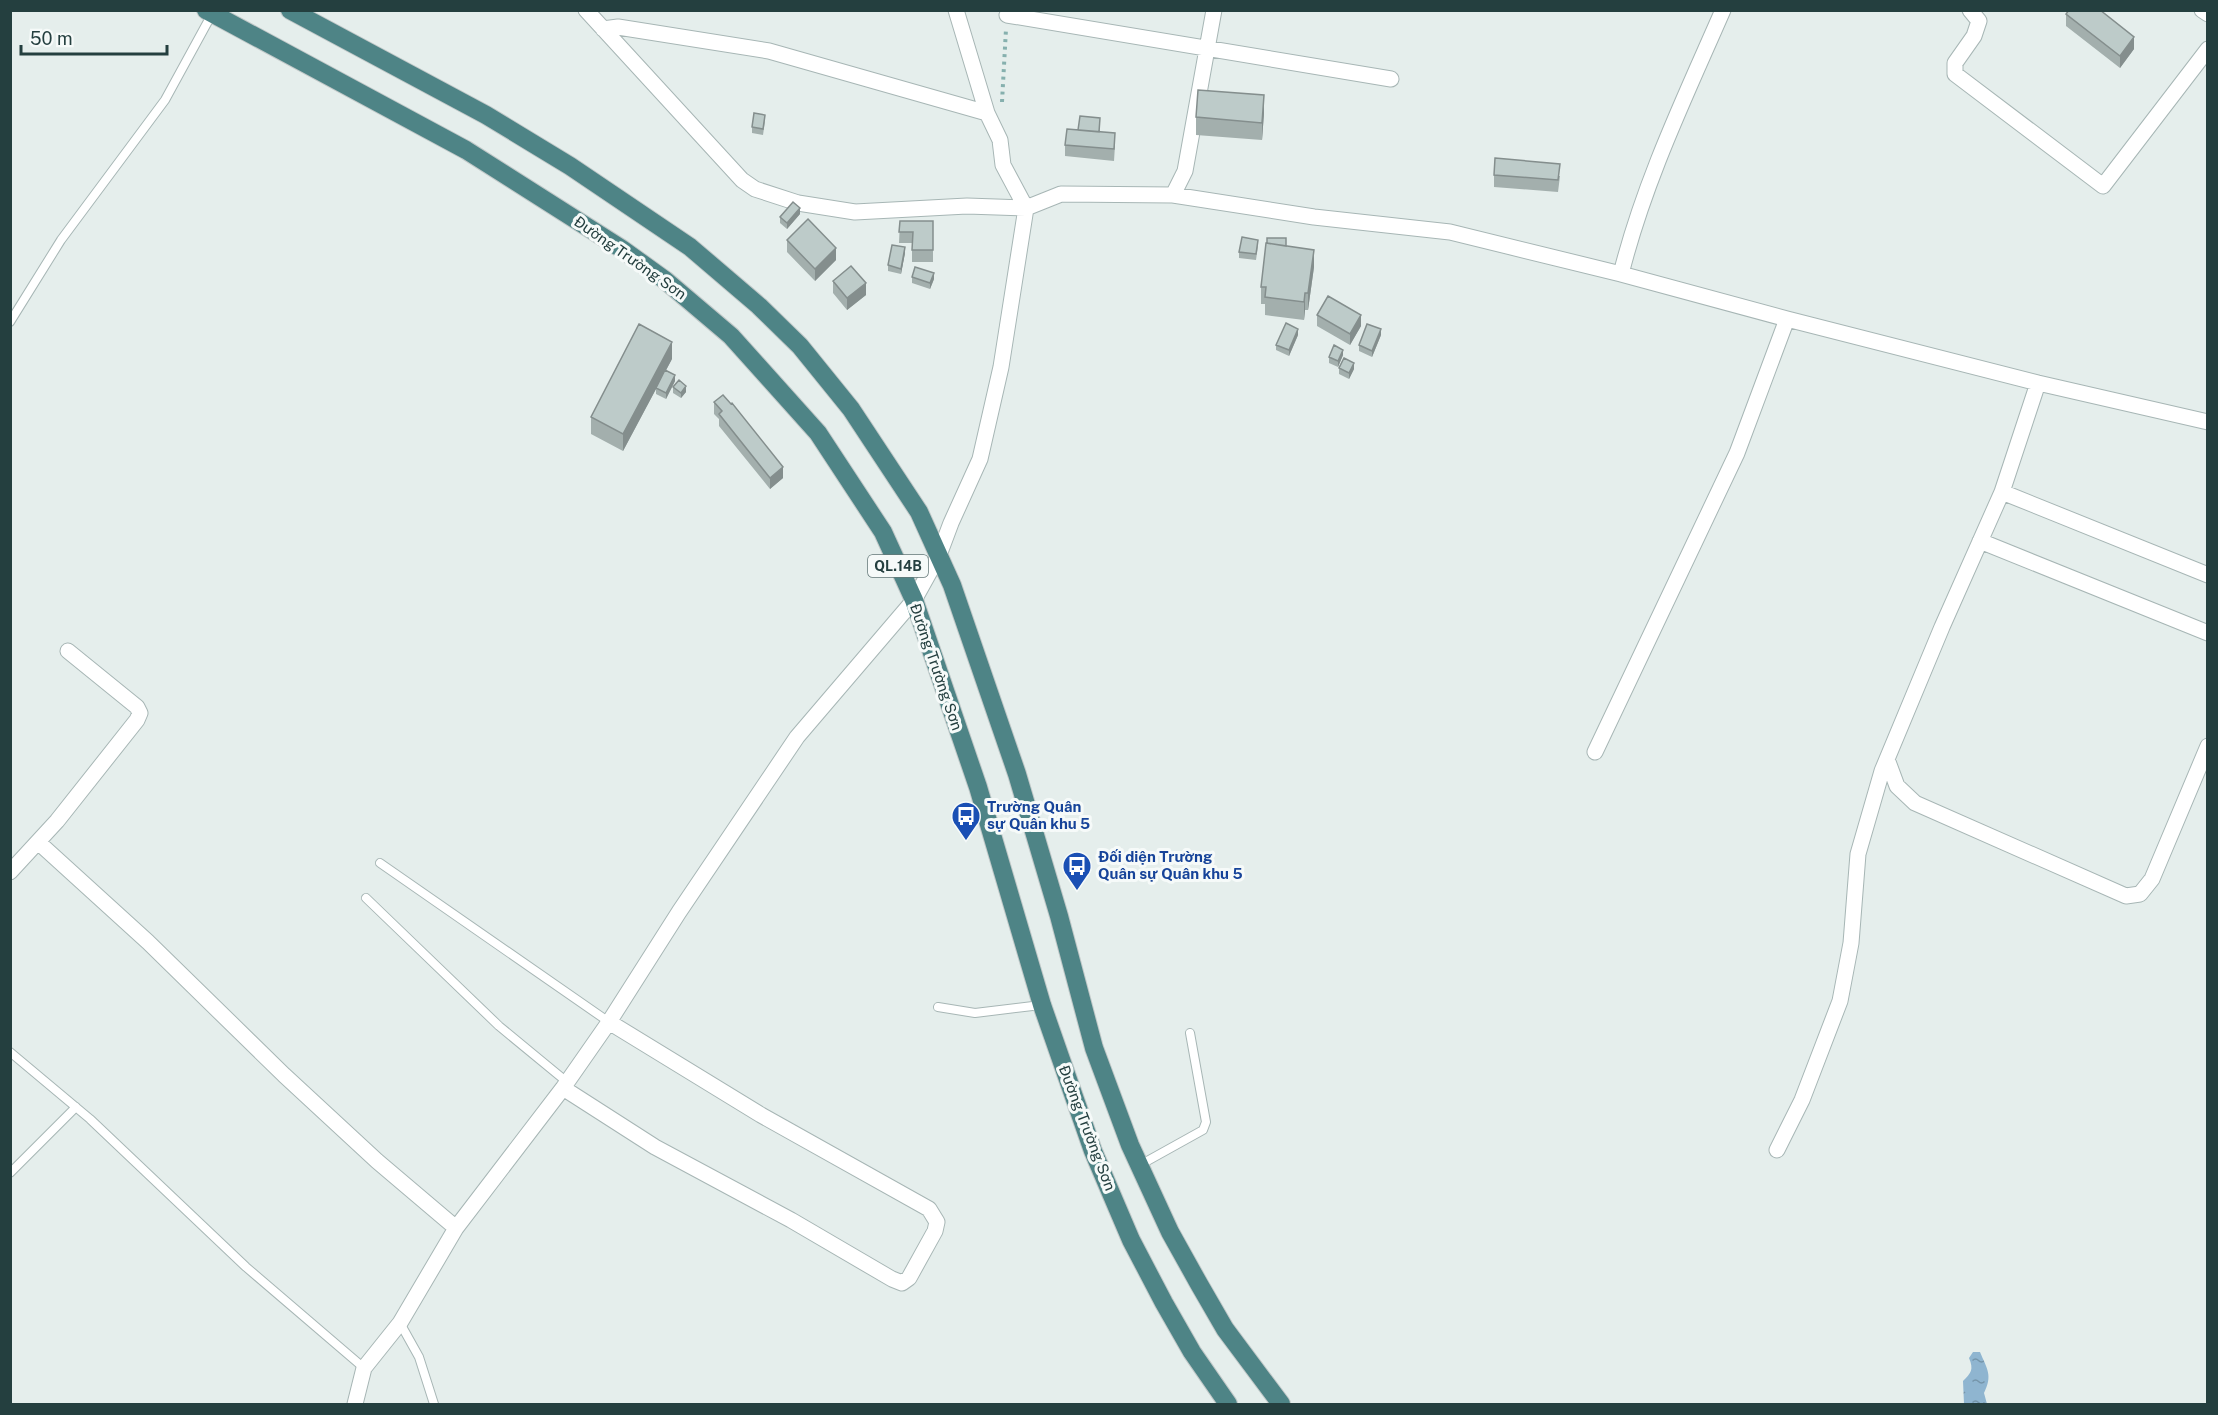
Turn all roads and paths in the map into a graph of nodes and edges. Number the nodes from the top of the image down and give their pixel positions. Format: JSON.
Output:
{"nodes":[{"id":1,"x":586,"y":10,"type":"edge"},
{"id":2,"x":956,"y":10,"type":"edge"},
{"id":3,"x":1214,"y":10,"type":"edge"},
{"id":4,"x":1723,"y":10,"type":"edge"},
{"id":5,"x":1970,"y":10,"type":"edge"},
{"id":6,"x":2202,"y":10,"type":"edge"},
{"id":7,"x":292,"y":11,"type":"edge"},
{"id":8,"x":209,"y":12,"type":"edge"},
{"id":9,"x":2208,"y":14,"type":"edge"},
{"id":10,"x":1007,"y":15,"type":"joint"},
{"id":11,"x":603,"y":29,"type":"junction"},
{"id":12,"x":1206,"y":49,"type":"junction"},
{"id":13,"x":2208,"y":49,"type":"edge"},
{"id":14,"x":1391,"y":79,"type":"dead end"},
{"id":15,"x":1002,"y":106,"type":"dead end"},
{"id":16,"x":987,"y":113,"type":"junction"},
{"id":17,"x":1173,"y":195,"type":"junction"},
{"id":18,"x":1026,"y":208,"type":"junction"},
{"id":19,"x":1621,"y":274,"type":"junction"},
{"id":20,"x":1787,"y":320,"type":"junction"},
{"id":21,"x":10,"y":322,"type":"edge"},
{"id":22,"x":2038,"y":383,"type":"junction"},
{"id":23,"x":2208,"y":422,"type":"edge"},
{"id":24,"x":2002,"y":492,"type":"junction"},
{"id":25,"x":1980,"y":541,"type":"junction"},
{"id":26,"x":939,"y":555,"type":"junction"},
{"id":27,"x":2208,"y":575,"type":"edge"},
{"id":28,"x":914,"y":600,"type":"junction"},
{"id":29,"x":2208,"y":633,"type":"edge"},
{"id":30,"x":68,"y":651,"type":"dead end"},
{"id":31,"x":2208,"y":746,"type":"edge"},
{"id":32,"x":1595,"y":752,"type":"dead end"},
{"id":33,"x":1887,"y":759,"type":"junction"},
{"id":34,"x":38,"y":842,"type":"junction"},
{"id":35,"x":380,"y":863,"type":"dead end"},
{"id":36,"x":10,"y":872,"type":"edge"},
{"id":37,"x":366,"y":898,"type":"dead end"},
{"id":38,"x":1042,"y":1005,"type":"junction"},
{"id":39,"x":938,"y":1007,"type":"dead end"},
{"id":40,"x":609,"y":1022,"type":"junction"},
{"id":41,"x":1190,"y":1033,"type":"dead end"},
{"id":42,"x":10,"y":1052,"type":"edge"},
{"id":43,"x":565,"y":1085,"type":"junction"},
{"id":44,"x":76,"y":1107,"type":"junction"},
{"id":45,"x":1777,"y":1150,"type":"dead end"},
{"id":46,"x":1139,"y":1165,"type":"junction"},
{"id":47,"x":10,"y":1173,"type":"edge"},
{"id":48,"x":456,"y":1228,"type":"junction"},
{"id":49,"x":400,"y":1323,"type":"junction"},
{"id":50,"x":364,"y":1368,"type":"junction"},
{"id":51,"x":355,"y":1404,"type":"edge"},
{"id":52,"x":434,"y":1404,"type":"edge"},
{"id":53,"x":1228,"y":1404,"type":"edge"},
{"id":54,"x":1281,"y":1404,"type":"edge"}],
"edges":[{"from":1,"to":11,"type":"street"},
{"from":2,"to":16,"type":"street"},
{"from":3,"to":12,"type":"street"},
{"from":4,"to":19,"type":"street"},
{"from":5,"to":13,"type":"street"},
{"from":6,"to":9,"type":"street"},
{"from":7,"to":26,"type":"highway","number":"QL.14B"},
{"from":8,"to":21,"type":"lane"},
{"from":8,"to":28,"type":"highway","name":"Đường Trường Sơn","number":"QL.14B"},
{"from":10,"to":12,"type":"street"},
{"from":10,"to":15,"type":"path"},
{"from":11,"to":16,"type":"street"},
{"from":11,"to":18,"type":"street"},
{"from":12,"to":14,"type":"street"},
{"from":12,"to":17,"type":"street"},
{"from":16,"to":18,"type":"street"},
{"from":17,"to":18,"type":"street"},
{"from":17,"to":19,"type":"street"},
{"from":18,"to":26,"type":"street"},
{"from":19,"to":20,"type":"street"},
{"from":20,"to":22,"type":"street"},
{"from":20,"to":32,"type":"street"},
{"from":22,"to":23,"type":"street"},
{"from":22,"to":24,"type":"street"},
{"from":24,"to":25,"type":"street"},
{"from":24,"to":27,"type":"street"},
{"from":25,"to":29,"type":"street"},
{"from":25,"to":33,"type":"street"},
{"from":26,"to":28,"type":"street"},
{"from":26,"to":46,"type":"highway","number":"QL.14B"},
{"from":28,"to":38,"type":"highway","name":"Đường Trường Sơn","number":"QL.14B"},
{"from":28,"to":40,"type":"street"},
{"from":30,"to":34,"type":"street"},
{"from":31,"to":33,"type":"street"},
{"from":33,"to":45,"type":"street"},
{"from":34,"to":36,"type":"street"},
{"from":34,"to":48,"type":"street"},
{"from":35,"to":40,"type":"lane"},
{"from":37,"to":43,"type":"lane"},
{"from":38,"to":39,"type":"lane"},
{"from":38,"to":53,"type":"highway","name":"Đường Trường Sơn","number":"QL.14B"},
{"from":40,"to":43,"type":"street"},
{"from":40,"to":43,"type":"street"},
{"from":41,"to":46,"type":"lane"},
{"from":42,"to":44,"type":"lane"},
{"from":43,"to":48,"type":"street"},
{"from":44,"to":47,"type":"lane"},
{"from":44,"to":50,"type":"lane"},
{"from":46,"to":54,"type":"highway","number":"QL.14B"},
{"from":48,"to":49,"type":"street"},
{"from":49,"to":50,"type":"street"},
{"from":49,"to":52,"type":"lane"},
{"from":50,"to":51,"type":"street"}]}
